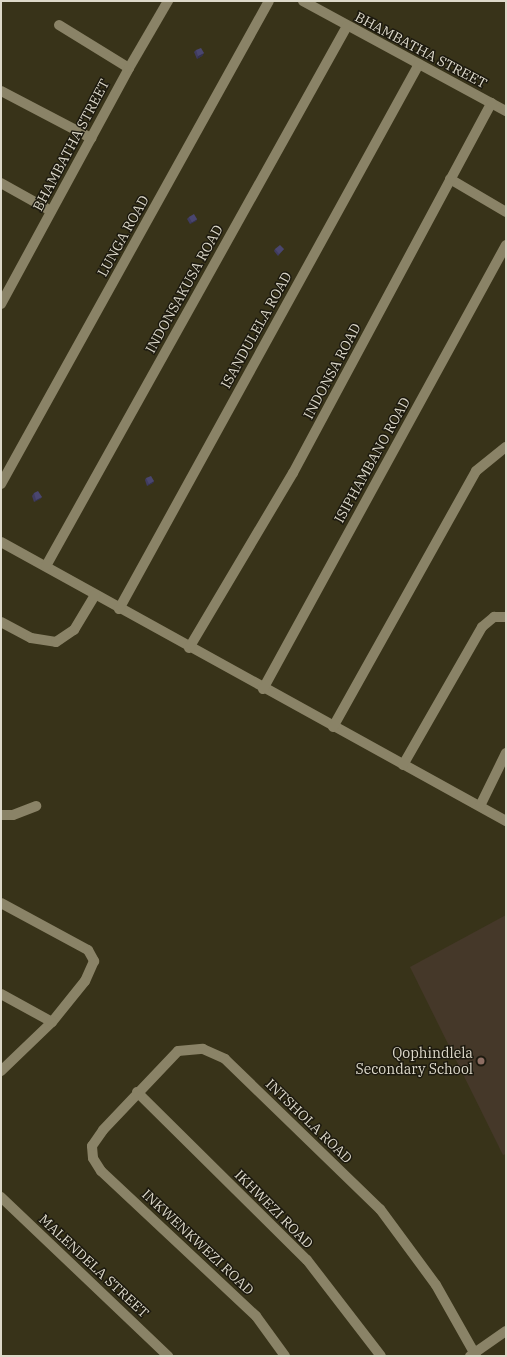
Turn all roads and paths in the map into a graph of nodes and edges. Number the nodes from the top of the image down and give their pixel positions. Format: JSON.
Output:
{"nodes":[{"id":1,"x":168,"y":1,"type":"edge"},
{"id":2,"x":269,"y":1,"type":"edge"},
{"id":3,"x":303,"y":1,"type":"edge"},
{"id":4,"x":59,"y":25,"type":"dead end"},
{"id":5,"x":347,"y":26,"type":"junction"},
{"id":6,"x":419,"y":64,"type":"junction"},
{"id":7,"x":129,"y":68,"type":"junction"},
{"id":8,"x":1,"y":92,"type":"edge"},
{"id":9,"x":492,"y":103,"type":"junction"},
{"id":10,"x":506,"y":111,"type":"edge"},
{"id":11,"x":91,"y":138,"type":"junction"},
{"id":12,"x":450,"y":179,"type":"junction"},
{"id":13,"x":1,"y":183,"type":"edge"},
{"id":14,"x":52,"y":211,"type":"junction"},
{"id":15,"x":506,"y":212,"type":"edge"},
{"id":16,"x":506,"y":245,"type":"edge"},
{"id":17,"x":1,"y":304,"type":"edge"},
{"id":18,"x":506,"y":447,"type":"edge"},
{"id":19,"x":1,"y":484,"type":"edge"},
{"id":20,"x":1,"y":542,"type":"edge"},
{"id":21,"x":46,"y":566,"type":"junction"},
{"id":22,"x":95,"y":595,"type":"junction"},
{"id":23,"x":119,"y":609,"type":"junction"},
{"id":24,"x":506,"y":617,"type":"edge"},
{"id":25,"x":1,"y":622,"type":"edge"},
{"id":26,"x":189,"y":648,"type":"junction"},
{"id":27,"x":263,"y":688,"type":"junction"},
{"id":28,"x":333,"y":727,"type":"junction"},
{"id":29,"x":506,"y":753,"type":"edge"},
{"id":30,"x":403,"y":765,"type":"junction"},
{"id":31,"x":36,"y":806,"type":"dead end"},
{"id":32,"x":480,"y":806,"type":"junction"},
{"id":33,"x":1,"y":815,"type":"edge"},
{"id":34,"x":506,"y":821,"type":"edge"},
{"id":35,"x":1,"y":903,"type":"edge"},
{"id":36,"x":1,"y":994,"type":"edge"},
{"id":37,"x":52,"y":1022,"type":"junction"},
{"id":38,"x":1,"y":1071,"type":"edge"},
{"id":39,"x":137,"y":1092,"type":"junction"},
{"id":40,"x":91,"y":1152,"type":"joint"},
{"id":41,"x":1,"y":1197,"type":"edge"},
{"id":42,"x":506,"y":1331,"type":"edge"},
{"id":43,"x":473,"y":1355,"type":"edge"},
{"id":44,"x":168,"y":1356,"type":"edge"},
{"id":45,"x":285,"y":1356,"type":"edge"},
{"id":46,"x":381,"y":1356,"type":"edge"}],
"edges":[{"from":1,"to":7,"type":"street","name":"BHAMBATHA STREET"},
{"from":2,"to":19,"type":"street","name":"LUNGA ROAD"},
{"from":3,"to":5,"type":"street","name":"BHAMBATHA STREET"},
{"from":4,"to":7,"type":"street"},
{"from":5,"to":6,"type":"street","name":"BHAMBATHA STREET"},
{"from":5,"to":21,"type":"street","name":"INDONSAKUSA ROAD"},
{"from":6,"to":9,"type":"street","name":"BHAMBATHA STREET"},
{"from":6,"to":23,"type":"street","name":"ISANDULELA ROAD"},
{"from":7,"to":11,"type":"street","name":"BHAMBATHA STREET"},
{"from":8,"to":11,"type":"street"},
{"from":9,"to":10,"type":"street","name":"BHAMBATHA STREET"},
{"from":9,"to":12,"type":"street","name":"INDONSA ROAD"},
{"from":11,"to":14,"type":"street","name":"BHAMBATHA STREET"},
{"from":12,"to":15,"type":"street"},
{"from":12,"to":26,"type":"street","name":"INDONSA ROAD"},
{"from":13,"to":14,"type":"street"},
{"from":14,"to":17,"type":"street","name":"BHAMBATHA STREET"},
{"from":16,"to":27,"type":"street","name":"ISIPHAMBANO ROAD"},
{"from":18,"to":28,"type":"street"},
{"from":20,"to":21,"type":"street"},
{"from":21,"to":22,"type":"street"},
{"from":22,"to":23,"type":"street"},
{"from":22,"to":25,"type":"street"},
{"from":23,"to":26,"type":"street"},
{"from":24,"to":30,"type":"street"},
{"from":26,"to":27,"type":"street"},
{"from":27,"to":28,"type":"street"},
{"from":28,"to":30,"type":"street"},
{"from":29,"to":32,"type":"street"},
{"from":30,"to":32,"type":"street"},
{"from":31,"to":33,"type":"street"},
{"from":32,"to":34,"type":"street"},
{"from":35,"to":37,"type":"street"},
{"from":36,"to":37,"type":"street"},
{"from":37,"to":38,"type":"street"},
{"from":39,"to":40,"type":"street","name":"INTSHOLA ROAD"},
{"from":39,"to":43,"type":"street","name":"INTSHOLA ROAD"},
{"from":39,"to":46,"type":"street","name":"IKHWEZI ROAD"},
{"from":40,"to":45,"type":"street","name":"INKWENKWEZI ROAD"},
{"from":41,"to":44,"type":"street","name":"MALENDELA STREET"},
{"from":42,"to":43,"type":"street"}]}
